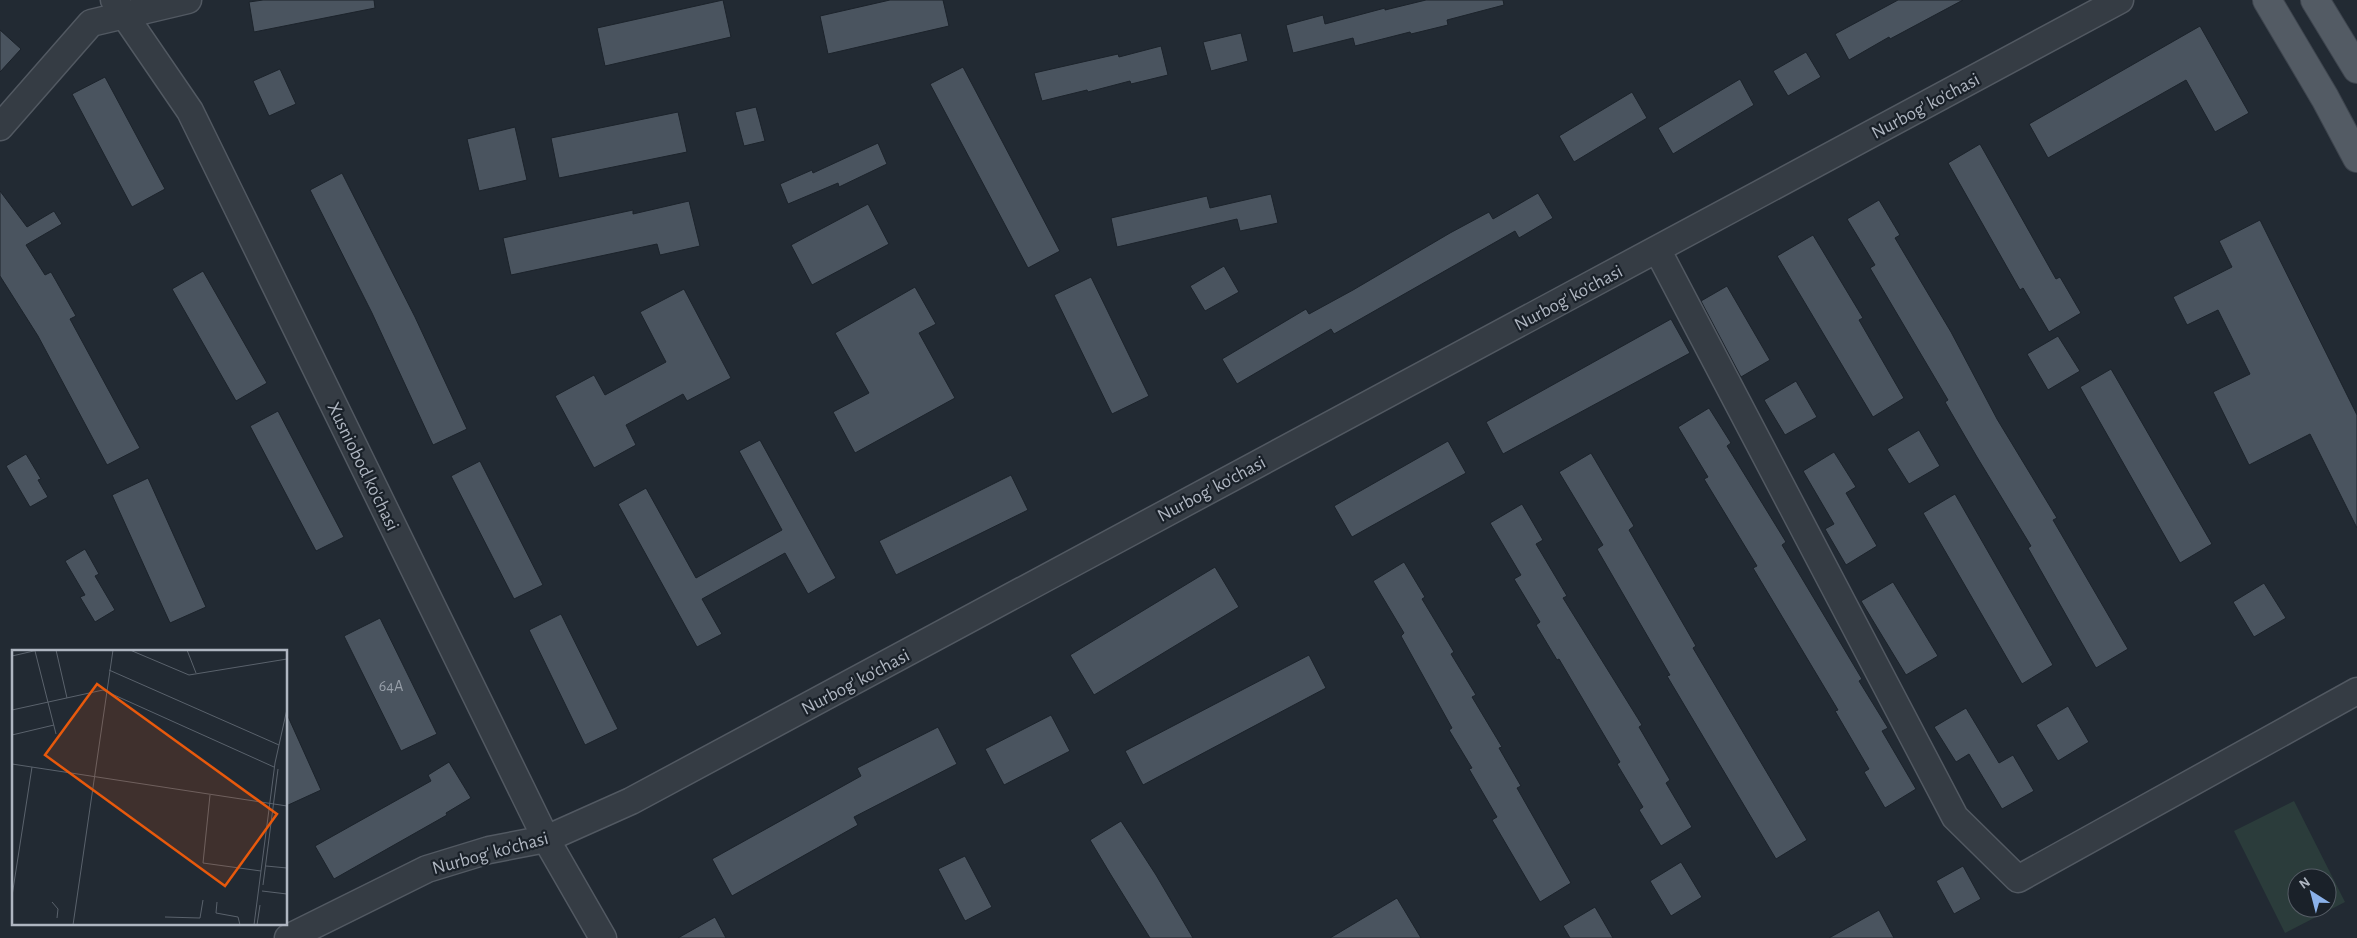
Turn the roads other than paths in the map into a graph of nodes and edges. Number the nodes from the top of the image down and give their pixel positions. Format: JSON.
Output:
{"nodes":[{"id":1,"x":188,"y":0,"type":"edge"},
{"id":2,"x":2120,"y":0,"type":"edge"},
{"id":3,"x":2267,"y":0,"type":"edge"},
{"id":4,"x":2315,"y":0,"type":"edge"},
{"id":5,"x":119,"y":8,"type":"edge"},
{"id":6,"x":2357,"y":69,"type":"edge"},
{"id":7,"x":0,"y":127,"type":"edge"},
{"id":8,"x":2357,"y":158,"type":"edge"},
{"id":9,"x":1657,"y":249,"type":"junction"},
{"id":10,"x":2357,"y":691,"type":"edge"},
{"id":11,"x":546,"y":839,"type":"junction"},
{"id":12,"x":288,"y":938,"type":"edge"},
{"id":13,"x":604,"y":938,"type":"edge"}],
"edges":[{"from":1,"to":5,"type":"street"},
{"from":2,"to":9,"type":"street","name":"Nurbog' ko'chasi"},
{"from":3,"to":8,"type":"main road"},
{"from":4,"to":6,"type":"main road"},
{"from":5,"to":7,"type":"street"},
{"from":5,"to":11,"type":"street","name":"Xusniobod ko'chasi"},
{"from":9,"to":10,"type":"street"},
{"from":9,"to":11,"type":"street","name":"Nurbog' ko'chasi"},
{"from":11,"to":12,"type":"street","name":"Nurbog' ko'chasi"},
{"from":11,"to":13,"type":"street","name":"Xusniobod ko'chasi"}]}
